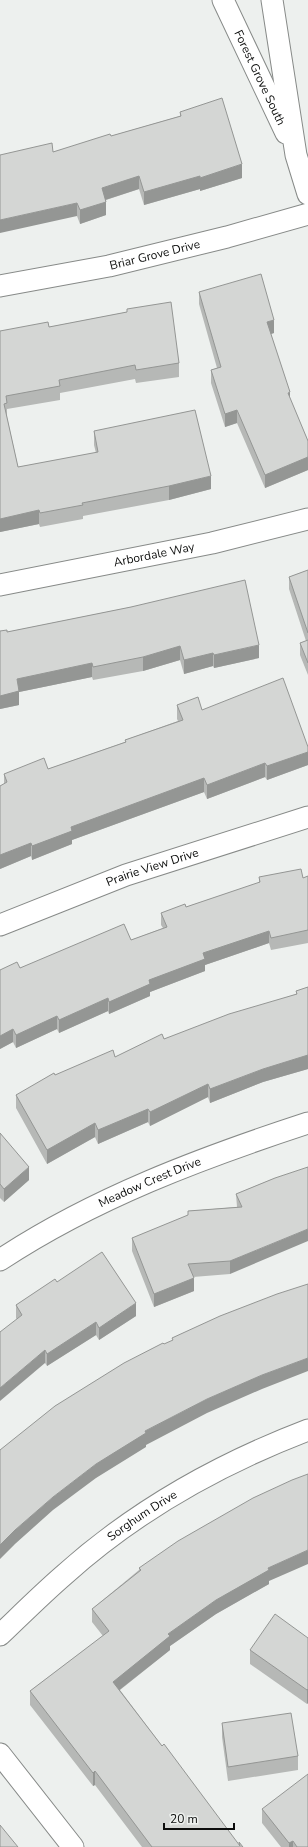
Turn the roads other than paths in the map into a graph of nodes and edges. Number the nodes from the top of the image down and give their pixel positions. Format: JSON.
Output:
{"nodes":[{"id":1,"x":223,"y":0,"type":"edge"},
{"id":2,"x":272,"y":0,"type":"edge"},
{"id":3,"x":296,"y":155,"type":"junction"},
{"id":4,"x":308,"y":194,"type":"edge"},
{"id":5,"x":308,"y":214,"type":"edge"},
{"id":6,"x":0,"y":286,"type":"edge"},
{"id":7,"x":308,"y":519,"type":"edge"},
{"id":8,"x":0,"y":585,"type":"edge"},
{"id":9,"x":308,"y":817,"type":"edge"},
{"id":10,"x":0,"y":925,"type":"edge"},
{"id":11,"x":308,"y":1123,"type":"edge"},
{"id":12,"x":0,"y":1260,"type":"edge"},
{"id":13,"x":308,"y":1430,"type":"edge"},
{"id":14,"x":0,"y":1635,"type":"edge"},
{"id":15,"x":0,"y":1754,"type":"edge"},
{"id":16,"x":73,"y":1847,"type":"edge"}],
"edges":[{"from":1,"to":3,"type":"street","name":"Forest Grove South"},
{"from":2,"to":3,"type":"street","name":"Forest Grove South"},
{"from":3,"to":4,"type":"street","name":"Forest Grove South"},
{"from":5,"to":6,"type":"street","name":"Briar Grove Drive"},
{"from":7,"to":8,"type":"street","name":"Arbordale Way"},
{"from":9,"to":10,"type":"street","name":"Prairie View Drive"},
{"from":11,"to":12,"type":"street","name":"Meadow Crest Drive"},
{"from":13,"to":14,"type":"street","name":"Sorghum Drive"},
{"from":15,"to":16,"type":"street"}]}
